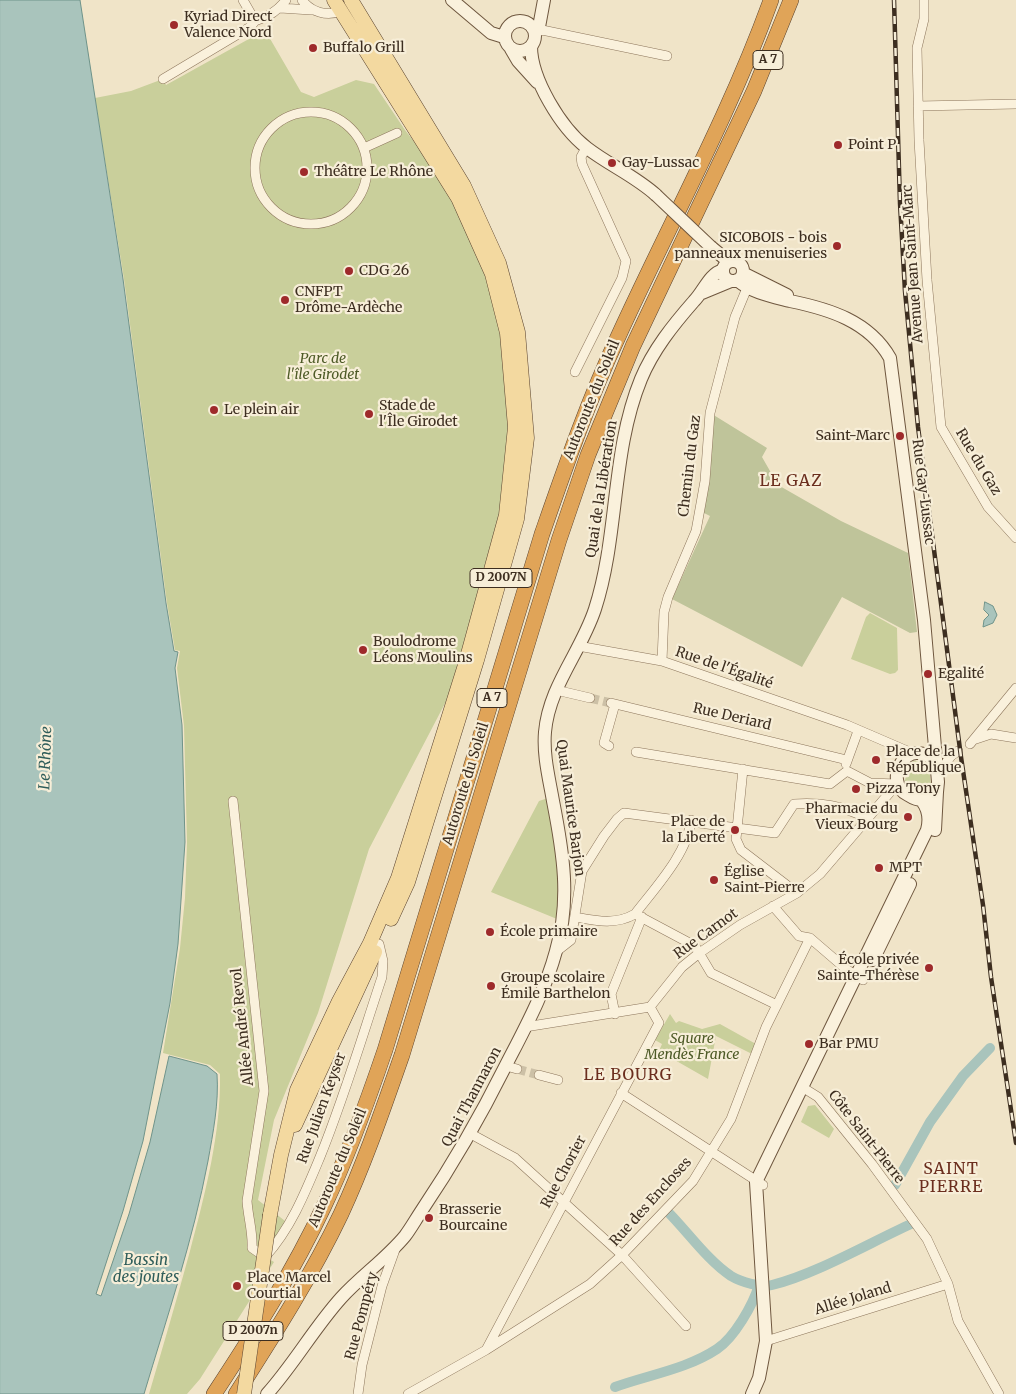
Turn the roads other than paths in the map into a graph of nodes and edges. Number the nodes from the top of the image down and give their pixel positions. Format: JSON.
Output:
{"nodes":[{"id":1,"x":242,"y":0,"type":"edge"},
{"id":2,"x":286,"y":0,"type":"edge"},
{"id":3,"x":302,"y":0,"type":"edge"},
{"id":4,"x":452,"y":0,"type":"edge"},
{"id":5,"x":772,"y":0,"type":"edge"},
{"id":6,"x":791,"y":0,"type":"edge"},
{"id":7,"x":924,"y":0,"type":"edge"},
{"id":8,"x":352,"y":1,"type":"edge"},
{"id":9,"x":543,"y":2,"type":"edge"},
{"id":10,"x":338,"y":6,"type":"edge"},
{"id":11,"x":280,"y":8,"type":"junction"},
{"id":12,"x":311,"y":10,"type":"junction"},
{"id":13,"x":254,"y":21,"type":"junction"},
{"id":14,"x":522,"y":21,"type":"junction"},
{"id":15,"x":535,"y":33,"type":"junction"},
{"id":16,"x":504,"y":37,"type":"junction"},
{"id":17,"x":531,"y":46,"type":"junction"},
{"id":18,"x":511,"y":49,"type":"junction"},
{"id":19,"x":668,"y":56,"type":"dead end"},
{"id":20,"x":163,"y":79,"type":"dead end"},
{"id":21,"x":540,"y":84,"type":"junction"},
{"id":22,"x":1016,"y":104,"type":"edge"},
{"id":23,"x":918,"y":106,"type":"junction"},
{"id":24,"x":397,"y":133,"type":"dead end"},
{"id":25,"x":364,"y":148,"type":"junction"},
{"id":26,"x":586,"y":148,"type":"junction"},
{"id":27,"x":726,"y":266,"type":"junction"},
{"id":28,"x":740,"y":281,"type":"junction"},
{"id":29,"x":702,"y":293,"type":"junction"},
{"id":30,"x":575,"y":372,"type":"dead end"},
{"id":31,"x":940,"y":421,"type":"joint"},
{"id":32,"x":1016,"y":538,"type":"edge"},
{"id":33,"x":578,"y":646,"type":"junction"},
{"id":34,"x":662,"y":661,"type":"junction"},
{"id":35,"x":1016,"y":688,"type":"edge"},
{"id":36,"x":556,"y":690,"type":"junction"},
{"id":37,"x":590,"y":698,"type":"tunnel mouth"},
{"id":38,"x":990,"y":722,"type":"junction"},
{"id":39,"x":858,"y":731,"type":"junction"},
{"id":40,"x":991,"y":734,"type":"junction"},
{"id":41,"x":1016,"y":738,"type":"edge"},
{"id":42,"x":609,"y":746,"type":"dead end"},
{"id":43,"x":636,"y":752,"type":"dead end"},
{"id":44,"x":928,"y":759,"type":"junction"},
{"id":45,"x":847,"y":760,"type":"junction"},
{"id":46,"x":743,"y":769,"type":"junction"},
{"id":47,"x":847,"y":771,"type":"junction"},
{"id":48,"x":897,"y":784,"type":"junction"},
{"id":49,"x":936,"y":792,"type":"junction"},
{"id":50,"x":233,"y":801,"type":"dead end"},
{"id":51,"x":922,"y":801,"type":"junction"},
{"id":52,"x":867,"y":818,"type":"junction"},
{"id":53,"x":691,"y":820,"type":"junction"},
{"id":54,"x":736,"y":828,"type":"junction"},
{"id":55,"x":797,"y":893,"type":"junction"},
{"id":56,"x":773,"y":906,"type":"junction"},
{"id":57,"x":638,"y":915,"type":"junction"},
{"id":58,"x":576,"y":917,"type":"junction"},
{"id":59,"x":810,"y":938,"type":"junction"},
{"id":60,"x":379,"y":944,"type":"junction"},
{"id":61,"x":557,"y":951,"type":"junction"},
{"id":62,"x":698,"y":954,"type":"junction"},
{"id":63,"x":860,"y":978,"type":"junction"},
{"id":64,"x":777,"y":1005,"type":"junction"},
{"id":65,"x":650,"y":1007,"type":"junction"},
{"id":66,"x":615,"y":1014,"type":"junction"},
{"id":67,"x":525,"y":1027,"type":"junction"},
{"id":68,"x":539,"y":1075,"type":"tunnel mouth"},
{"id":69,"x":558,"y":1080,"type":"dead end"},
{"id":70,"x":806,"y":1088,"type":"junction"},
{"id":71,"x":621,"y":1093,"type":"junction"},
{"id":72,"x":471,"y":1134,"type":"junction"},
{"id":73,"x":713,"y":1151,"type":"junction"},
{"id":74,"x":281,"y":1156,"type":"junction"},
{"id":75,"x":760,"y":1183,"type":"junction"},
{"id":76,"x":564,"y":1203,"type":"junction"},
{"id":77,"x":396,"y":1247,"type":"junction"},
{"id":78,"x":252,"y":1248,"type":"joint"},
{"id":79,"x":622,"y":1255,"type":"junction"},
{"id":80,"x":948,"y":1284,"type":"junction"},
{"id":81,"x":686,"y":1326,"type":"dead end"},
{"id":82,"x":766,"y":1341,"type":"junction"},
{"id":83,"x":486,"y":1350,"type":"junction"},
{"id":84,"x":276,"y":1389,"type":"edge"},
{"id":85,"x":361,"y":1393,"type":"edge"},
{"id":86,"x":214,"y":1394,"type":"edge"},
{"id":87,"x":236,"y":1394,"type":"edge"},
{"id":88,"x":244,"y":1394,"type":"edge"},
{"id":89,"x":268,"y":1394,"type":"edge"},
{"id":90,"x":408,"y":1394,"type":"edge"},
{"id":91,"x":752,"y":1394,"type":"edge"},
{"id":92,"x":999,"y":1394,"type":"edge"}],
"edges":[{"from":1,"to":13,"type":"street"},
{"from":2,"to":11,"type":"street"},
{"from":3,"to":12,"type":"street"},
{"from":4,"to":16,"type":"street"},
{"from":5,"to":86,"type":"highway","name":"Autoroute du Soleil","number":"A 7"},
{"from":6,"to":87,"type":"highway","name":"Autoroute du Soleil","number":"A 7"},
{"from":7,"to":23,"type":"street","name":"Avenue Jean Saint-Marc"},
{"from":8,"to":10,"type":"main road","number":"D 2007N"},
{"from":8,"to":60,"type":"main road","number":"D 2007N"},
{"from":9,"to":14,"type":"street"},
{"from":9,"to":15,"type":"street"},
{"from":10,"to":12,"type":"street"},
{"from":10,"to":74,"type":"main road","number":"D 2007N"},
{"from":11,"to":12,"type":"street"},
{"from":11,"to":13,"type":"street"},
{"from":13,"to":20,"type":"street"},
{"from":14,"to":15,"type":"street"},
{"from":14,"to":16,"type":"street"},
{"from":15,"to":17,"type":"street"},
{"from":15,"to":19,"type":"street"},
{"from":16,"to":18,"type":"street"},
{"from":17,"to":18,"type":"street"},
{"from":17,"to":21,"type":"street"},
{"from":18,"to":21,"type":"street"},
{"from":21,"to":26,"type":"street"},
{"from":22,"to":23,"type":"street"},
{"from":23,"to":31,"type":"street","name":"Avenue Jean Saint-Marc"},
{"from":24,"to":25,"type":"street"},
{"from":25,"to":25,"type":"street"},
{"from":26,"to":27,"type":"street","bridge":true},
{"from":26,"to":30,"type":"street"},
{"from":27,"to":28,"type":"street"},
{"from":27,"to":28,"type":"street"},
{"from":27,"to":29,"type":"street","name":"Quai de la Libération"},
{"from":28,"to":29,"type":"street","name":"Quai de la Libération"},
{"from":28,"to":34,"type":"street","name":"Chemin du Gaz"},
{"from":28,"to":44,"type":"street","name":"Rue Gay-Lussac"},
{"from":29,"to":33,"type":"street","name":"Quai de la Libération"},
{"from":31,"to":32,"type":"street","name":"Rue du Gaz"},
{"from":33,"to":34,"type":"street","name":"Rue de l'Égalité"},
{"from":33,"to":36,"type":"street","name":"Quai Maurice Barjon"},
{"from":34,"to":39,"type":"street","name":"Rue de l'Égalité"},
{"from":35,"to":38,"type":"street"},
{"from":36,"to":37,"type":"street"},
{"from":36,"to":61,"type":"street","name":"Quai Maurice Barjon"},
{"from":38,"to":40,"type":"street"},
{"from":38,"to":40,"type":"street"},
{"from":39,"to":44,"type":"street"},
{"from":39,"to":45,"type":"street"},
{"from":40,"to":41,"type":"street"},
{"from":42,"to":45,"type":"street","name":"Rue Deriard"},
{"from":43,"to":46,"type":"street"},
{"from":44,"to":44,"type":"street"},
{"from":44,"to":48,"type":"street"},
{"from":44,"to":49,"type":"street"},
{"from":45,"to":47,"type":"street"},
{"from":46,"to":47,"type":"street"},
{"from":46,"to":54,"type":"street"},
{"from":47,"to":48,"type":"street"},
{"from":48,"to":51,"type":"street"},
{"from":48,"to":52,"type":"street","name":"Rue Carnot"},
{"from":49,"to":51,"type":"street"},
{"from":49,"to":63,"type":"street"},
{"from":50,"to":78,"type":"street","name":"Allée André Revol"},
{"from":51,"to":63,"type":"street"},
{"from":52,"to":54,"type":"street"},
{"from":52,"to":55,"type":"street","name":"Rue Carnot"},
{"from":53,"to":54,"type":"street"},
{"from":53,"to":57,"type":"street"},
{"from":53,"to":58,"type":"street"},
{"from":54,"to":55,"type":"street"},
{"from":55,"to":56,"type":"street","name":"Rue Carnot"},
{"from":56,"to":59,"type":"street"},
{"from":56,"to":62,"type":"street","name":"Rue Carnot"},
{"from":57,"to":58,"type":"street"},
{"from":57,"to":62,"type":"street"},
{"from":57,"to":66,"type":"street"},
{"from":58,"to":61,"type":"street"},
{"from":59,"to":63,"type":"street"},
{"from":59,"to":64,"type":"street","name":"Rue des Encloses"},
{"from":60,"to":74,"type":"main road","number":"D 2007N"},
{"from":60,"to":78,"type":"street","name":"Rue Julien Keyser"},
{"from":61,"to":67,"type":"street","name":"Quai Thannaron"},
{"from":62,"to":64,"type":"street"},
{"from":62,"to":65,"type":"street","name":"Rue Carnot"},
{"from":63,"to":70,"type":"street"},
{"from":64,"to":73,"type":"street","name":"Rue des Encloses"},
{"from":65,"to":66,"type":"street"},
{"from":65,"to":71,"type":"street","name":"Rue Chorier"},
{"from":66,"to":67,"type":"street"},
{"from":67,"to":72,"type":"street","name":"Quai Thannaron"},
{"from":68,"to":69,"type":"street"},
{"from":70,"to":75,"type":"street"},
{"from":70,"to":80,"type":"street","name":"Côte Saint-Pierre"},
{"from":71,"to":73,"type":"street"},
{"from":71,"to":76,"type":"street","name":"Rue Chorier"},
{"from":72,"to":76,"type":"street"},
{"from":72,"to":77,"type":"street","name":"Quai Thannaron"},
{"from":73,"to":75,"type":"street"},
{"from":73,"to":79,"type":"street","name":"Rue des Encloses"},
{"from":74,"to":88,"type":"main road","number":"D 2007n","bridge":true},
{"from":75,"to":82,"type":"street"},
{"from":76,"to":79,"type":"street"},
{"from":76,"to":83,"type":"street","name":"Rue Chorier"},
{"from":77,"to":84,"type":"street","name":"Quai Thannaron"},
{"from":77,"to":85,"type":"street","name":"Rue Pompéry"},
{"from":79,"to":81,"type":"street"},
{"from":79,"to":83,"type":"street","name":"Rue des Encloses"},
{"from":80,"to":82,"type":"street","name":"Allée Joland"},
{"from":80,"to":92,"type":"street","name":"Côte Saint-Pierre"},
{"from":82,"to":91,"type":"street"},
{"from":83,"to":90,"type":"street","name":"Rue des Encloses"},
{"from":84,"to":89,"type":"street","name":"Quai Thannaron"}]}
